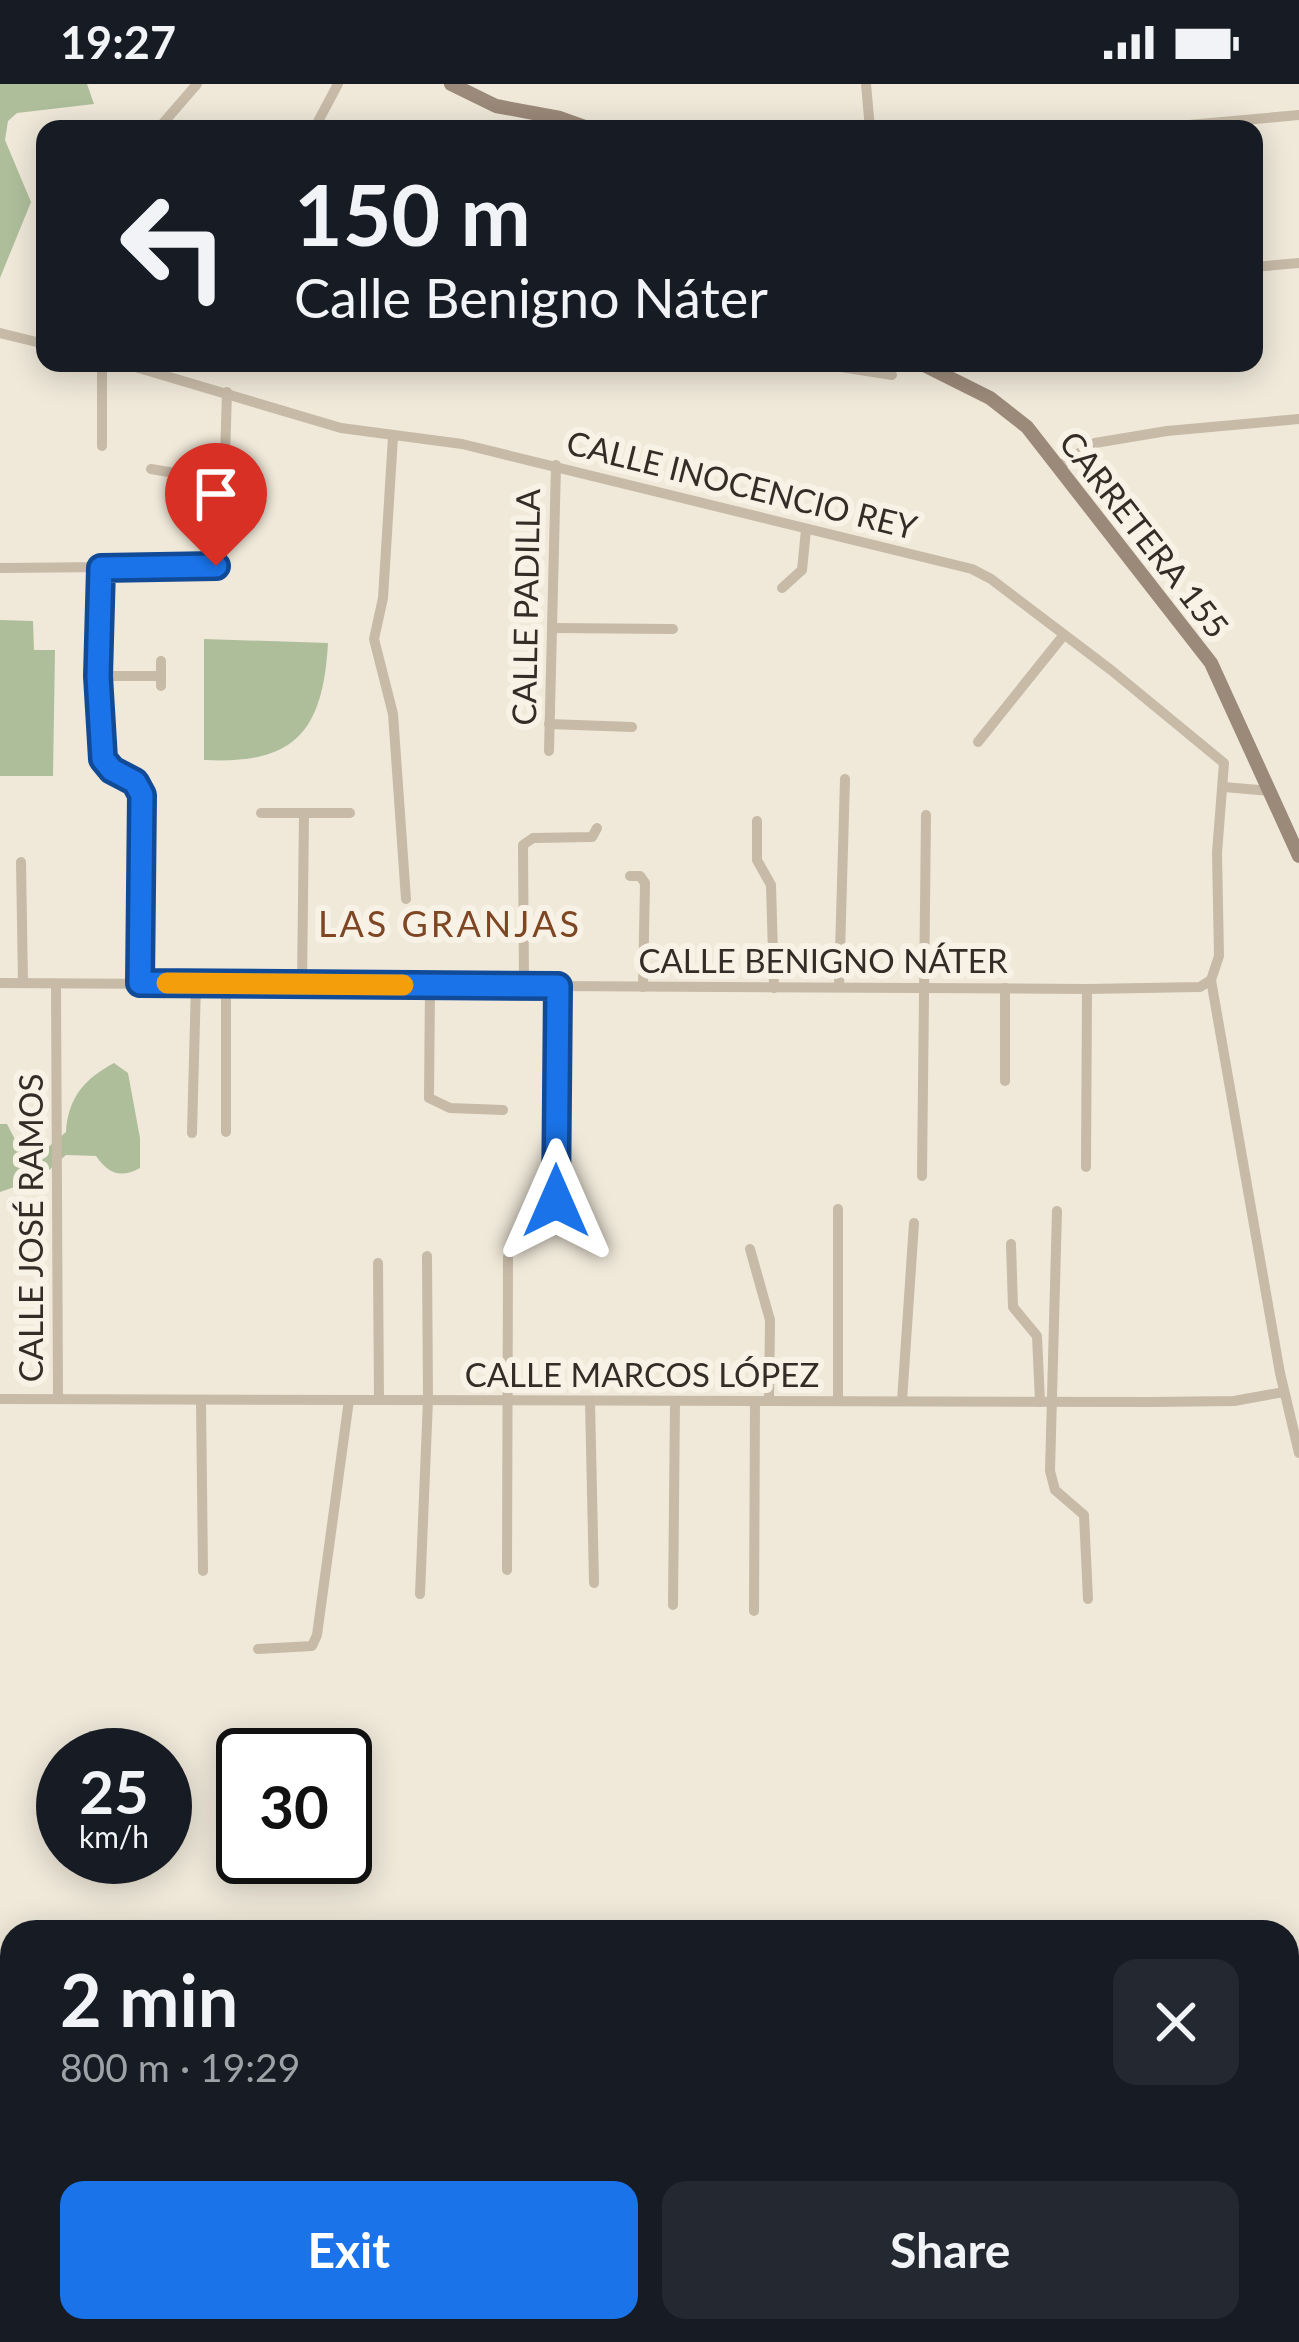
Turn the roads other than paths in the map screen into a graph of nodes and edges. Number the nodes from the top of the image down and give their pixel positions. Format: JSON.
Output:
{"nodes":[{"id":1,"x":197,"y":84,"type":"edge"},
{"id":2,"x":338,"y":84,"type":"edge"},
{"id":3,"x":451,"y":84,"type":"edge"},
{"id":4,"x":866,"y":84,"type":"edge"},
{"id":5,"x":1299,"y":115,"type":"edge"},
{"id":6,"x":166,"y":120,"type":"edge"},
{"id":7,"x":319,"y":120,"type":"edge"},
{"id":8,"x":545,"y":120,"type":"edge"},
{"id":9,"x":869,"y":120,"type":"edge"},
{"id":10,"x":1244,"y":120,"type":"edge"},
{"id":11,"x":1299,"y":263,"type":"edge"},
{"id":12,"x":1263,"y":266,"type":"edge"},
{"id":13,"x":0,"y":333,"type":"edge"},
{"id":14,"x":36,"y":342,"type":"edge"},
{"id":15,"x":102,"y":372,"type":"edge"},
{"id":16,"x":155,"y":372,"type":"edge"},
{"id":17,"x":873,"y":372,"type":"edge"},
{"id":18,"x":937,"y":372,"type":"edge"},
{"id":19,"x":892,"y":375,"type":"dead end"},
{"id":20,"x":227,"y":392,"type":"junction"},
{"id":21,"x":1299,"y":419,"type":"edge"},
{"id":22,"x":393,"y":437,"type":"junction"},
{"id":23,"x":102,"y":446,"type":"dead end"},
{"id":24,"x":556,"y":465,"type":"junction"},
{"id":25,"x":1058,"y":466,"type":"junction"},
{"id":26,"x":151,"y":469,"type":"dead end"},
{"id":27,"x":222,"y":481,"type":"junction"},
{"id":28,"x":806,"y":530,"type":"junction"},
{"id":29,"x":0,"y":568,"type":"edge"},
{"id":30,"x":101,"y":568,"type":"junction"},
{"id":31,"x":782,"y":588,"type":"dead end"},
{"id":32,"x":552,"y":628,"type":"junction"},
{"id":33,"x":674,"y":629,"type":"dead end"},
{"id":34,"x":1063,"y":636,"type":"junction"},
{"id":35,"x":160,"y":661,"type":"dead end"},
{"id":36,"x":98,"y":676,"type":"junction"},
{"id":37,"x":549,"y":724,"type":"junction"},
{"id":38,"x":632,"y":727,"type":"dead end"},
{"id":39,"x":978,"y":742,"type":"dead end"},
{"id":40,"x":549,"y":751,"type":"dead end"},
{"id":41,"x":845,"y":778,"type":"dead end"},
{"id":42,"x":1224,"y":788,"type":"junction"},
{"id":43,"x":1270,"y":791,"type":"junction"},
{"id":44,"x":260,"y":813,"type":"dead end"},
{"id":45,"x":350,"y":813,"type":"dead end"},
{"id":46,"x":304,"y":814,"type":"junction"},
{"id":47,"x":926,"y":815,"type":"dead end"},
{"id":48,"x":757,"y":821,"type":"dead end"},
{"id":49,"x":597,"y":828,"type":"dead end"},
{"id":50,"x":1299,"y":856,"type":"edge"},
{"id":51,"x":21,"y":862,"type":"dead end"},
{"id":52,"x":631,"y":876,"type":"dead end"},
{"id":53,"x":406,"y":899,"type":"dead end"},
{"id":54,"x":1211,"y":980,"type":"junction"},
{"id":55,"x":0,"y":983,"type":"edge"},
{"id":56,"x":22,"y":983,"type":"junction"},
{"id":57,"x":140,"y":983,"type":"junction"},
{"id":58,"x":56,"y":984,"type":"junction"},
{"id":59,"x":196,"y":984,"type":"junction"},
{"id":60,"x":226,"y":984,"type":"junction"},
{"id":61,"x":302,"y":985,"type":"junction"},
{"id":62,"x":430,"y":985,"type":"junction"},
{"id":63,"x":524,"y":985,"type":"junction"},
{"id":64,"x":558,"y":986,"type":"junction"},
{"id":65,"x":643,"y":986,"type":"junction"},
{"id":66,"x":839,"y":987,"type":"junction"},
{"id":67,"x":925,"y":987,"type":"junction"},
{"id":68,"x":774,"y":988,"type":"junction"},
{"id":69,"x":1005,"y":988,"type":"junction"},
{"id":70,"x":1088,"y":989,"type":"junction"},
{"id":71,"x":1005,"y":1081,"type":"dead end"},
{"id":72,"x":503,"y":1110,"type":"dead end"},
{"id":73,"x":226,"y":1132,"type":"dead end"},
{"id":74,"x":192,"y":1133,"type":"dead end"},
{"id":75,"x":1086,"y":1167,"type":"dead end"},
{"id":76,"x":922,"y":1176,"type":"dead end"},
{"id":77,"x":556,"y":1201,"type":"dead end"},
{"id":78,"x":838,"y":1209,"type":"dead end"},
{"id":79,"x":1057,"y":1211,"type":"dead end"},
{"id":80,"x":914,"y":1223,"type":"dead end"},
{"id":81,"x":1010,"y":1244,"type":"dead end"},
{"id":82,"x":750,"y":1249,"type":"dead end"},
{"id":83,"x":427,"y":1256,"type":"dead end"},
{"id":84,"x":508,"y":1257,"type":"dead end"},
{"id":85,"x":379,"y":1263,"type":"dead end"},
{"id":86,"x":1283,"y":1392,"type":"junction"},
{"id":87,"x":0,"y":1399,"type":"edge"},
{"id":88,"x":58,"y":1400,"type":"junction"},
{"id":89,"x":201,"y":1400,"type":"junction"},
{"id":90,"x":349,"y":1400,"type":"junction"},
{"id":91,"x":380,"y":1400,"type":"junction"},
{"id":92,"x":428,"y":1400,"type":"junction"},
{"id":93,"x":508,"y":1400,"type":"junction"},
{"id":94,"x":590,"y":1401,"type":"junction"},
{"id":95,"x":675,"y":1401,"type":"junction"},
{"id":96,"x":762,"y":1401,"type":"junction"},
{"id":97,"x":838,"y":1401,"type":"junction"},
{"id":98,"x":902,"y":1401,"type":"junction"},
{"id":99,"x":1040,"y":1402,"type":"junction"},
{"id":100,"x":1055,"y":1402,"type":"junction"},
{"id":101,"x":1299,"y":1453,"type":"edge"},
{"id":102,"x":507,"y":1570,"type":"dead end"},
{"id":103,"x":203,"y":1571,"type":"dead end"},
{"id":104,"x":594,"y":1583,"type":"dead end"},
{"id":105,"x":420,"y":1594,"type":"dead end"},
{"id":106,"x":1088,"y":1599,"type":"dead end"},
{"id":107,"x":674,"y":1605,"type":"dead end"},
{"id":108,"x":754,"y":1611,"type":"dead end"},
{"id":109,"x":258,"y":1649,"type":"dead end"}],
"edges":[{"from":1,"to":6,"type":"street"},
{"from":2,"to":7,"type":"street"},
{"from":3,"to":8,"type":"street"},
{"from":4,"to":9,"type":"street"},
{"from":5,"to":10,"type":"street"},
{"from":11,"to":12,"type":"street"},
{"from":13,"to":14,"type":"street"},
{"from":15,"to":23,"type":"street"},
{"from":16,"to":20,"type":"street","name":"CALLE INOCENCIO REY"},
{"from":17,"to":19,"type":"street"},
{"from":18,"to":25,"type":"street","name":"CARRETERA 155"},
{"from":20,"to":22,"type":"street","name":"CALLE INOCENCIO REY"},
{"from":20,"to":27,"type":"street"},
{"from":21,"to":25,"type":"street"},
{"from":22,"to":24,"type":"street","name":"CALLE INOCENCIO REY"},
{"from":22,"to":53,"type":"street"},
{"from":24,"to":28,"type":"street","name":"CALLE INOCENCIO REY"},
{"from":24,"to":32,"type":"street","name":"CALLE PADILLA"},
{"from":25,"to":43,"type":"street","name":"CARRETERA 155"},
{"from":26,"to":27,"type":"street"},
{"from":27,"to":30,"type":"street"},
{"from":28,"to":31,"type":"street"},
{"from":28,"to":34,"type":"street","name":"CALLE INOCENCIO REY"},
{"from":29,"to":30,"type":"street"},
{"from":30,"to":36,"type":"street"},
{"from":32,"to":33,"type":"street"},
{"from":32,"to":37,"type":"street","name":"CALLE PADILLA"},
{"from":34,"to":39,"type":"street"},
{"from":34,"to":42,"type":"street","name":"CALLE INOCENCIO REY"},
{"from":35,"to":36,"type":"street"},
{"from":36,"to":57,"type":"street"},
{"from":37,"to":38,"type":"street"},
{"from":37,"to":40,"type":"street","name":"CALLE PADILLA"},
{"from":41,"to":66,"type":"street"},
{"from":42,"to":43,"type":"street"},
{"from":42,"to":54,"type":"street"},
{"from":43,"to":50,"type":"street","name":"CARRETERA 155"},
{"from":44,"to":46,"type":"street"},
{"from":45,"to":46,"type":"street"},
{"from":46,"to":61,"type":"street"},
{"from":47,"to":67,"type":"street"},
{"from":48,"to":68,"type":"street"},
{"from":49,"to":63,"type":"street"},
{"from":51,"to":56,"type":"street"},
{"from":52,"to":65,"type":"street"},
{"from":54,"to":70,"type":"street","name":"CALLE BENIGNO NÁTER"},
{"from":54,"to":86,"type":"street"},
{"from":55,"to":56,"type":"street","name":"CALLE BENIGNO NÁTER"},
{"from":56,"to":58,"type":"street","name":"CALLE BENIGNO NÁTER"},
{"from":57,"to":58,"type":"street","name":"CALLE BENIGNO NÁTER"},
{"from":57,"to":59,"type":"street","name":"CALLE BENIGNO NÁTER"},
{"from":58,"to":88,"type":"street","name":"CALLE JOSÉ RAMOS"},
{"from":59,"to":60,"type":"street","name":"CALLE BENIGNO NÁTER"},
{"from":59,"to":74,"type":"street"},
{"from":60,"to":61,"type":"street","name":"CALLE BENIGNO NÁTER"},
{"from":60,"to":73,"type":"street"},
{"from":61,"to":62,"type":"street","name":"CALLE BENIGNO NÁTER"},
{"from":62,"to":63,"type":"street","name":"CALLE BENIGNO NÁTER"},
{"from":62,"to":72,"type":"street"},
{"from":63,"to":64,"type":"street","name":"CALLE BENIGNO NÁTER"},
{"from":64,"to":65,"type":"street","name":"CALLE BENIGNO NÁTER"},
{"from":64,"to":77,"type":"street"},
{"from":65,"to":68,"type":"street","name":"CALLE BENIGNO NÁTER"},
{"from":66,"to":67,"type":"street","name":"CALLE BENIGNO NÁTER"},
{"from":66,"to":68,"type":"street","name":"CALLE BENIGNO NÁTER"},
{"from":67,"to":69,"type":"street","name":"CALLE BENIGNO NÁTER"},
{"from":67,"to":76,"type":"street"},
{"from":69,"to":70,"type":"street","name":"CALLE BENIGNO NÁTER"},
{"from":69,"to":71,"type":"street"},
{"from":70,"to":75,"type":"street"},
{"from":78,"to":97,"type":"street"},
{"from":79,"to":100,"type":"street"},
{"from":80,"to":98,"type":"street"},
{"from":81,"to":99,"type":"street"},
{"from":82,"to":96,"type":"street"},
{"from":83,"to":92,"type":"street"},
{"from":84,"to":93,"type":"street"},
{"from":85,"to":91,"type":"street"},
{"from":86,"to":100,"type":"street","name":"CALLE MARCOS LÓPEZ"},
{"from":86,"to":101,"type":"street"},
{"from":87,"to":88,"type":"street","name":"CALLE MARCOS LÓPEZ"},
{"from":88,"to":89,"type":"street","name":"CALLE MARCOS LÓPEZ"},
{"from":89,"to":90,"type":"street","name":"CALLE MARCOS LÓPEZ"},
{"from":89,"to":103,"type":"street"},
{"from":90,"to":91,"type":"street","name":"CALLE MARCOS LÓPEZ"},
{"from":90,"to":109,"type":"street"},
{"from":91,"to":92,"type":"street","name":"CALLE MARCOS LÓPEZ"},
{"from":92,"to":93,"type":"street","name":"CALLE MARCOS LÓPEZ"},
{"from":92,"to":105,"type":"street"},
{"from":93,"to":94,"type":"street","name":"CALLE MARCOS LÓPEZ"},
{"from":93,"to":102,"type":"street"},
{"from":94,"to":95,"type":"street","name":"CALLE MARCOS LÓPEZ"},
{"from":94,"to":104,"type":"street"},
{"from":95,"to":96,"type":"street","name":"CALLE MARCOS LÓPEZ"},
{"from":95,"to":107,"type":"street"},
{"from":96,"to":97,"type":"street","name":"CALLE MARCOS LÓPEZ"},
{"from":96,"to":108,"type":"street"},
{"from":97,"to":98,"type":"street","name":"CALLE MARCOS LÓPEZ"},
{"from":98,"to":99,"type":"street","name":"CALLE MARCOS LÓPEZ"},
{"from":99,"to":100,"type":"street","name":"CALLE MARCOS LÓPEZ"},
{"from":100,"to":106,"type":"street"}]}
